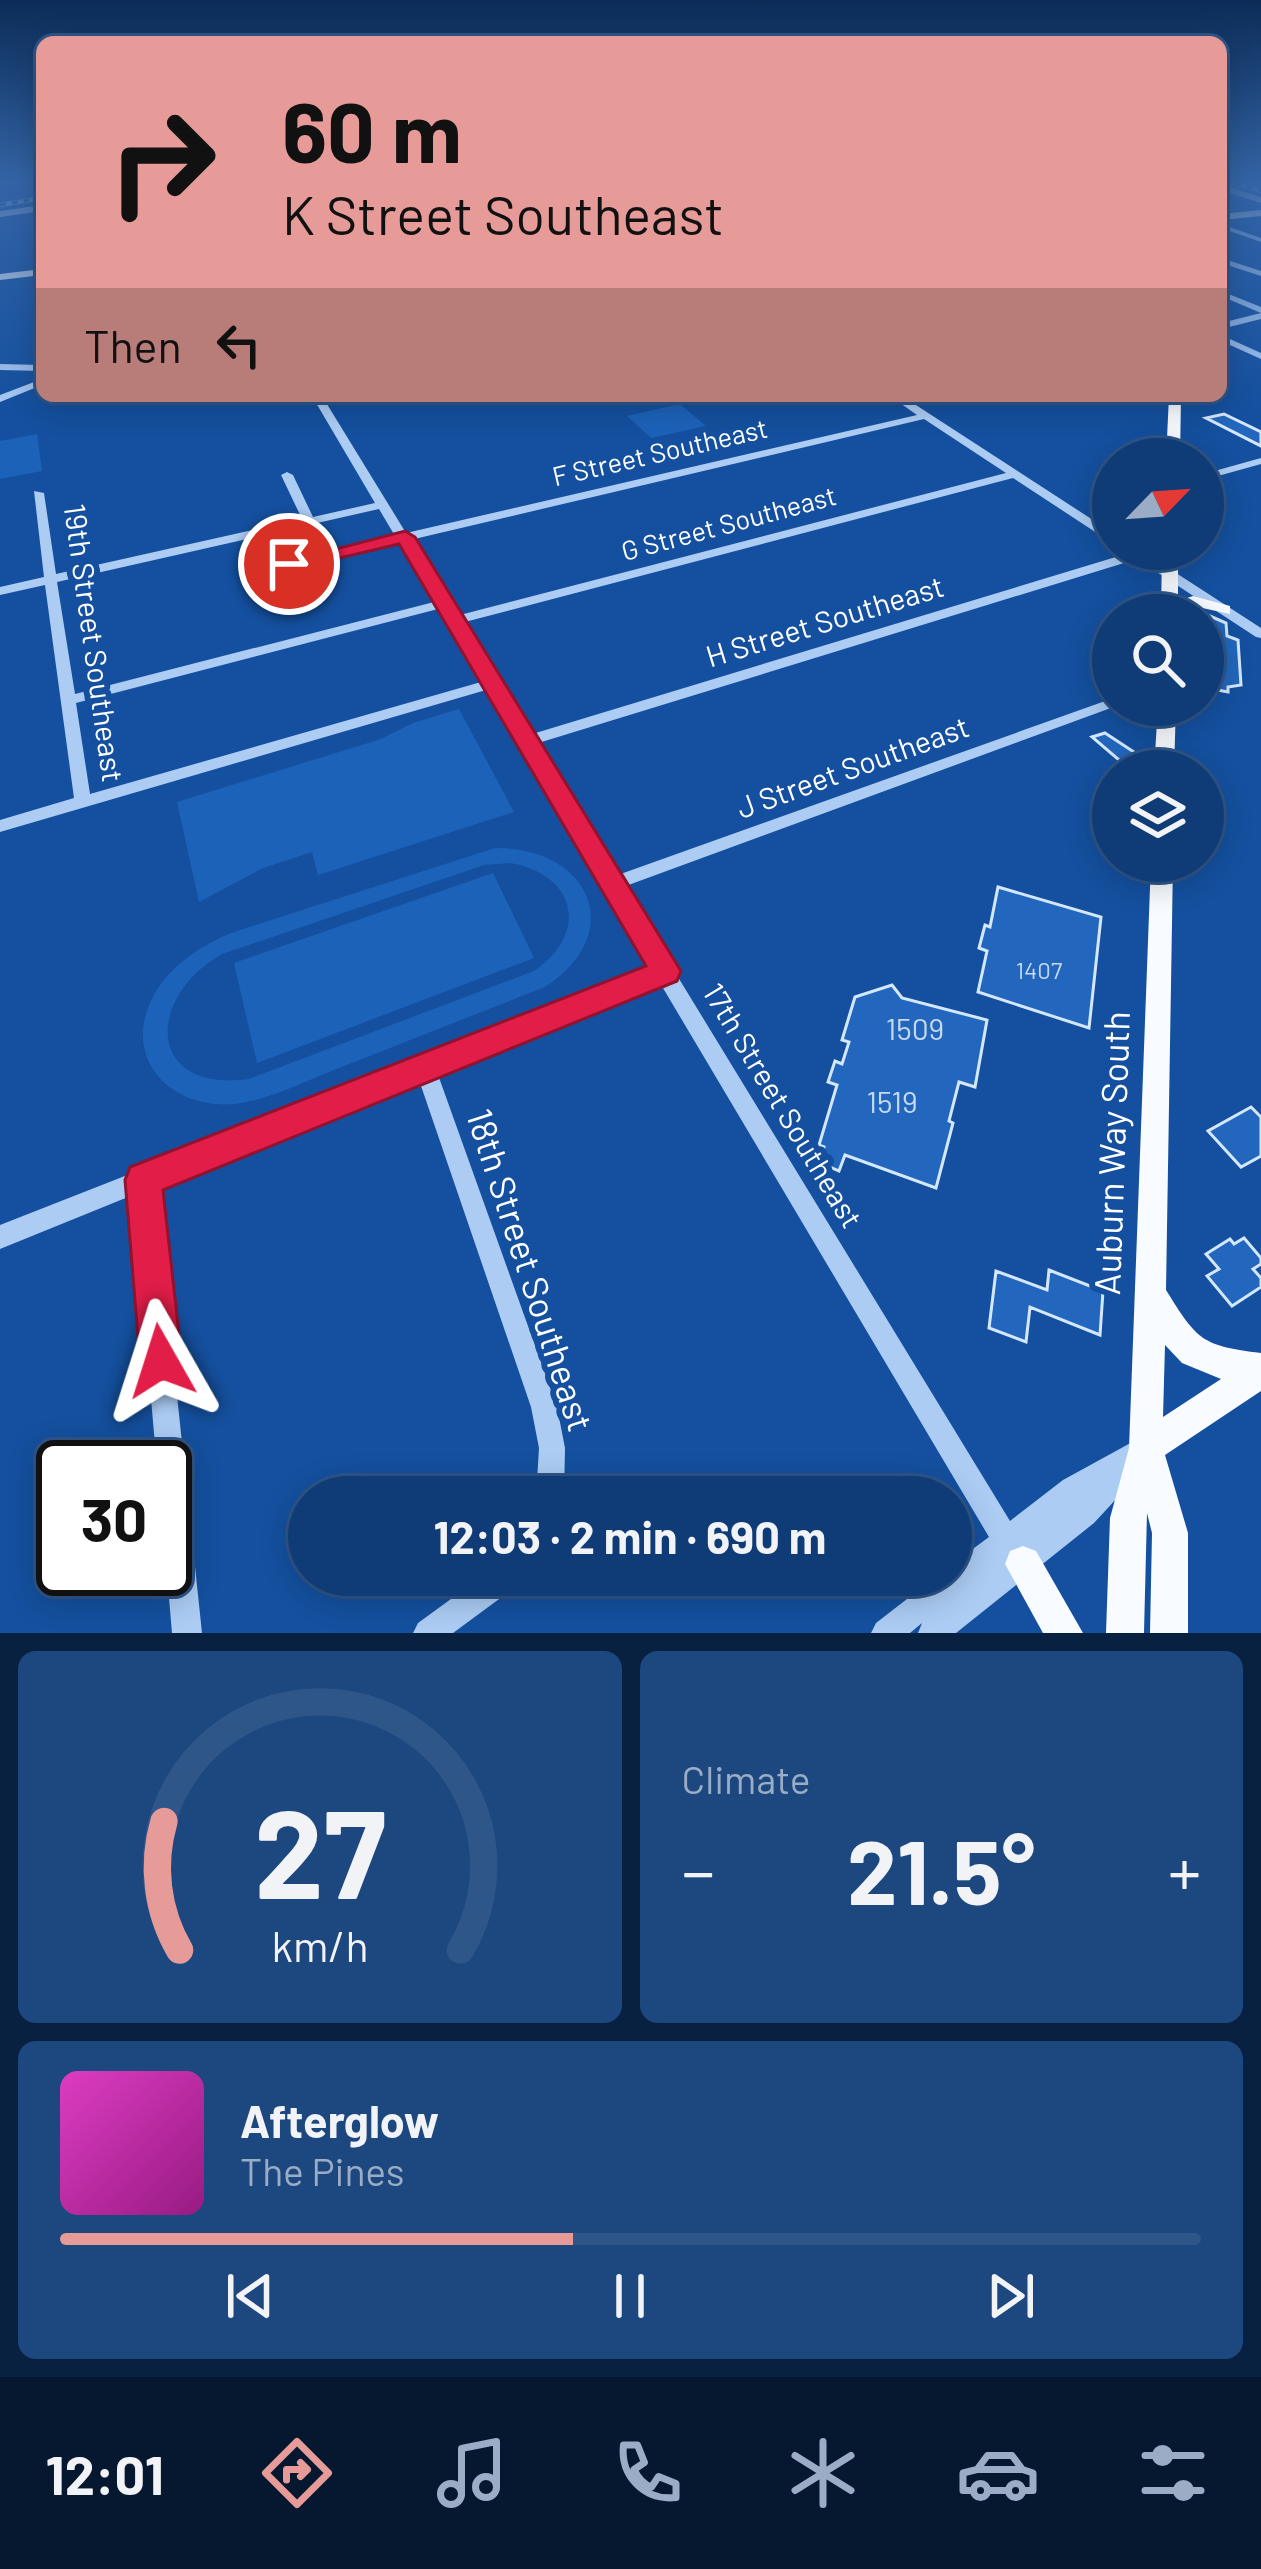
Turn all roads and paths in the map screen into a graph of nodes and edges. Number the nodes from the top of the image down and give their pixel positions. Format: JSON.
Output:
{"nodes":[{"id":1,"x":1227,"y":262,"type":"edge"},
{"id":2,"x":36,"y":273,"type":"edge"},
{"id":3,"x":1261,"y":274,"type":"edge"},
{"id":4,"x":0,"y":277,"type":"edge"},
{"id":5,"x":1227,"y":296,"type":"edge"},
{"id":6,"x":1261,"y":313,"type":"edge"},
{"id":7,"x":1227,"y":324,"type":"edge"},
{"id":8,"x":1227,"y":341,"type":"edge"},
{"id":9,"x":1261,"y":356,"type":"edge"},
{"id":10,"x":0,"y":368,"type":"edge"},
{"id":11,"x":36,"y":368,"type":"edge"},
{"id":12,"x":36,"y":384,"type":"edge"},
{"id":13,"x":0,"y":399,"type":"edge"},
{"id":14,"x":321,"y":402,"type":"edge"},
{"id":15,"x":905,"y":402,"type":"edge"},
{"id":16,"x":1176,"y":402,"type":"edge"},
{"id":17,"x":926,"y":416,"type":"junction"},
{"id":18,"x":1174,"y":438,"type":"edge"},
{"id":19,"x":1261,"y":461,"type":"edge"},
{"id":20,"x":1224,"y":471,"type":"edge"},
{"id":21,"x":1015,"y":475,"type":"junction"},
{"id":22,"x":287,"y":476,"type":"dead end"},
{"id":23,"x":38,"y":493,"type":"dead end"},
{"id":24,"x":384,"y":503,"type":"junction"},
{"id":25,"x":309,"y":520,"type":"junction"},
{"id":26,"x":1092,"y":524,"type":"edge"},
{"id":27,"x":405,"y":537,"type":"junction"},
{"id":28,"x":289,"y":564,"type":"dead end"},
{"id":29,"x":1092,"y":566,"type":"edge"},
{"id":30,"x":1164,"y":570,"type":"edge"},
{"id":31,"x":1169,"y":570,"type":"edge"},
{"id":32,"x":1169,"y":574,"type":"junction"},
{"id":33,"x":51,"y":580,"type":"junction"},
{"id":34,"x":0,"y":591,"type":"edge"},
{"id":35,"x":1169,"y":594,"type":"edge"},
{"id":36,"x":1200,"y":594,"type":"edge"},
{"id":37,"x":445,"y":603,"type":"junction"},
{"id":38,"x":1224,"y":610,"type":"edge"},
{"id":39,"x":455,"y":620,"type":"junction"},
{"id":40,"x":1261,"y":634,"type":"edge"},
{"id":41,"x":493,"y":683,"type":"junction"},
{"id":42,"x":69,"y":700,"type":"junction"},
{"id":43,"x":1092,"y":711,"type":"edge"},
{"id":44,"x":528,"y":742,"type":"junction"},
{"id":45,"x":82,"y":802,"type":"junction"},
{"id":46,"x":0,"y":826,"type":"edge"},
{"id":47,"x":1161,"y":882,"type":"edge"},
{"id":48,"x":612,"y":884,"type":"junction"},
{"id":49,"x":666,"y":971,"type":"junction"},
{"id":50,"x":425,"y":1067,"type":"junction"},
{"id":51,"x":143,"y":1180,"type":"junction"},
{"id":52,"x":0,"y":1237,"type":"edge"},
{"id":53,"x":1150,"y":1293,"type":"junction"},
{"id":54,"x":1261,"y":1371,"type":"edge"},
{"id":55,"x":1146,"y":1448,"type":"junction"},
{"id":56,"x":551,"y":1476,"type":"edge"},
{"id":57,"x":1015,"y":1552,"type":"junction"},
{"id":58,"x":479,"y":1596,"type":"edge"},
{"id":59,"x":188,"y":1633,"type":"edge"},
{"id":60,"x":428,"y":1633,"type":"edge"},
{"id":61,"x":886,"y":1633,"type":"edge"},
{"id":62,"x":933,"y":1633,"type":"edge"},
{"id":63,"x":1064,"y":1633,"type":"edge"},
{"id":64,"x":1125,"y":1633,"type":"edge"},
{"id":65,"x":1169,"y":1633,"type":"edge"}],
"edges":[{"from":1,"to":3,"type":"street"},
{"from":2,"to":4,"type":"main road"},
{"from":5,"to":6,"type":"street"},
{"from":6,"to":7,"type":"street"},
{"from":8,"to":9,"type":"street"},
{"from":10,"to":11,"type":"street"},
{"from":12,"to":13,"type":"street"},
{"from":14,"to":24,"type":"street","name":"17th Street Southeast"},
{"from":15,"to":17,"type":"street"},
{"from":16,"to":18,"type":"main road"},
{"from":17,"to":21,"type":"street"},
{"from":17,"to":27,"type":"street","name":"F Street Southeast"},
{"from":19,"to":20,"type":"street"},
{"from":21,"to":26,"type":"street"},
{"from":21,"to":39,"type":"street","name":"G Street Southeast"},
{"from":22,"to":25,"type":"street"},
{"from":23,"to":33,"type":"street","name":"19th Street Southeast"},
{"from":24,"to":25,"type":"street"},
{"from":24,"to":27,"type":"street","name":"17th Street Southeast"},
{"from":25,"to":33,"type":"street"},
{"from":27,"to":28,"type":"street","name":"F Street Southeast"},
{"from":27,"to":37,"type":"street","name":"17th Street Southeast"},
{"from":29,"to":44,"type":"street","name":"H Street Southeast"},
{"from":30,"to":32,"type":"street"},
{"from":31,"to":32,"type":"main road"},
{"from":32,"to":35,"type":"main road"},
{"from":32,"to":36,"type":"street"},
{"from":33,"to":34,"type":"street"},
{"from":33,"to":42,"type":"street","name":"19th Street Southeast"},
{"from":37,"to":39,"type":"street","name":"17th Street Southeast"},
{"from":37,"to":42,"type":"street"},
{"from":38,"to":40,"type":"street"},
{"from":39,"to":41,"type":"street","name":"17th Street Southeast"},
{"from":41,"to":44,"type":"street","name":"17th Street Southeast"},
{"from":41,"to":45,"type":"street"},
{"from":42,"to":45,"type":"street","name":"19th Street Southeast"},
{"from":43,"to":48,"type":"street","name":"J Street Southeast"},
{"from":44,"to":48,"type":"street","name":"17th Street Southeast"},
{"from":45,"to":46,"type":"street"},
{"from":47,"to":53,"type":"main road","name":"Auburn Way South"},
{"from":48,"to":49,"type":"street","name":"17th Street Southeast"},
{"from":49,"to":50,"type":"street"},
{"from":49,"to":57,"type":"street","name":"17th Street Southeast"},
{"from":50,"to":51,"type":"street"},
{"from":50,"to":56,"type":"street","name":"18th Street Southeast"},
{"from":51,"to":52,"type":"street"},
{"from":51,"to":59,"type":"street"},
{"from":53,"to":54,"type":"main road"},
{"from":53,"to":55,"type":"main road","name":"Auburn Way South"},
{"from":54,"to":55,"type":"main road"},
{"from":55,"to":57,"type":"street"},
{"from":55,"to":64,"type":"main road","name":"Auburn Way South"},
{"from":55,"to":65,"type":"main road","name":"Auburn Way South"},
{"from":57,"to":61,"type":"street"},
{"from":57,"to":62,"type":"street"},
{"from":57,"to":63,"type":"main road"},
{"from":58,"to":60,"type":"street"}]}
